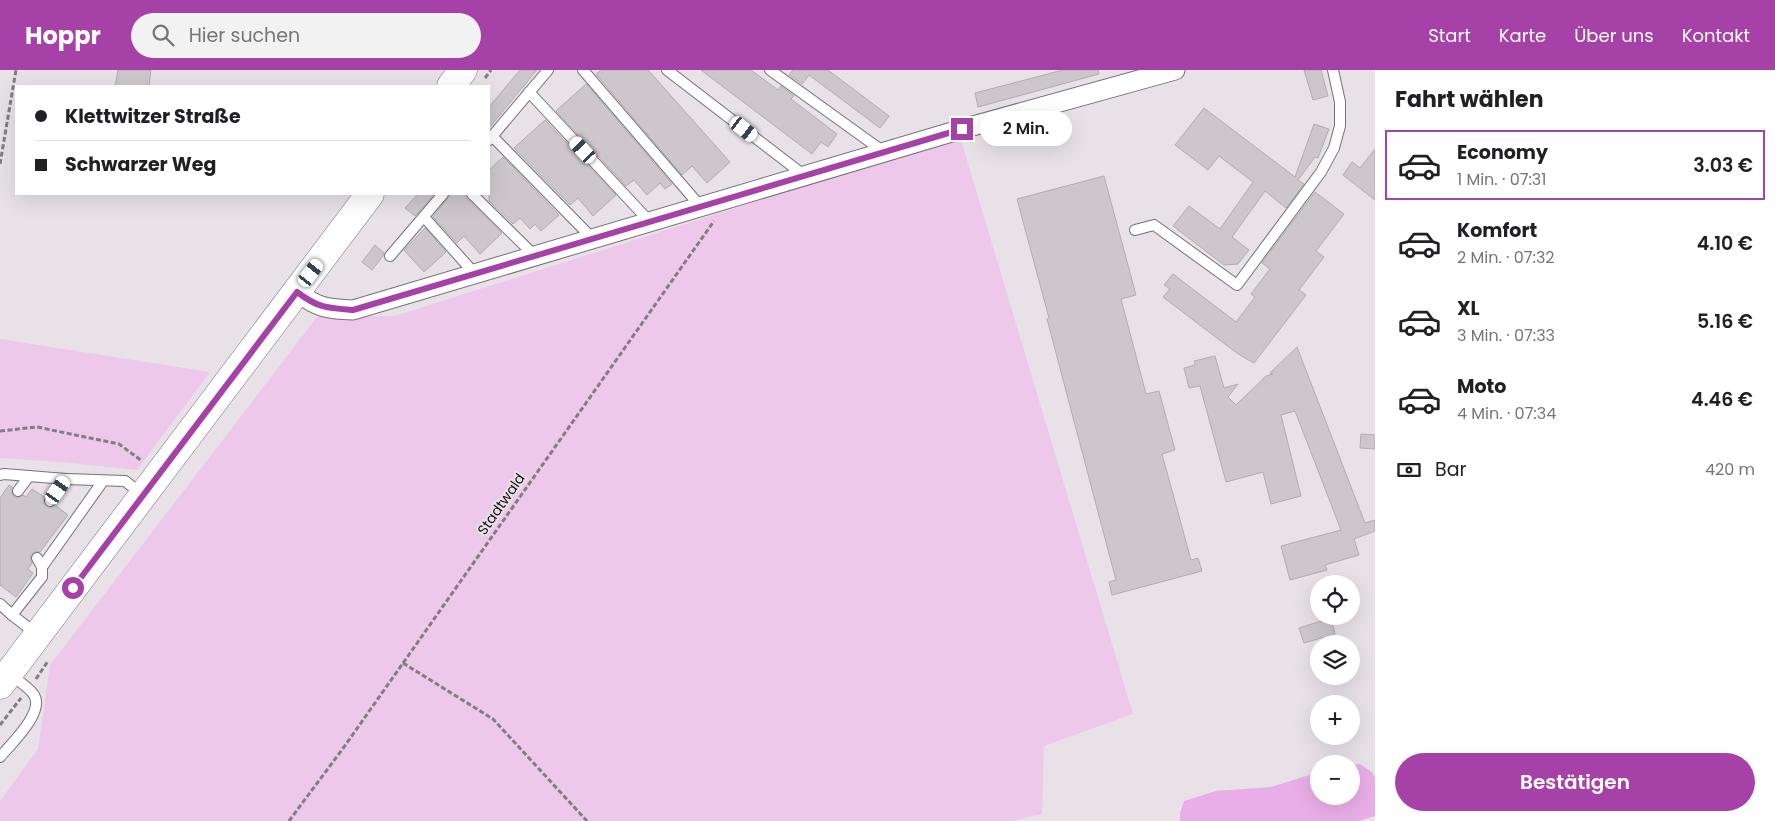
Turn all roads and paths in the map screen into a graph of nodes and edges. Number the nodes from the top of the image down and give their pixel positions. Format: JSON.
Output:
{"nodes":[{"id":1,"x":16,"y":70,"type":"edge"},
{"id":2,"x":463,"y":70,"type":"edge"},
{"id":3,"x":548,"y":70,"type":"edge"},
{"id":4,"x":583,"y":70,"type":"edge"},
{"id":5,"x":668,"y":70,"type":"edge"},
{"id":6,"x":1175,"y":70,"type":"edge"},
{"id":7,"x":1333,"y":70,"type":"edge"},
{"id":8,"x":773,"y":71,"type":"edge"},
{"id":9,"x":452,"y":85,"type":"edge"},
{"id":10,"x":529,"y":92,"type":"junction"},
{"id":11,"x":490,"y":138,"type":"edge"},
{"id":12,"x":885,"y":152,"type":"junction"},
{"id":13,"x":0,"y":164,"type":"edge"},
{"id":14,"x":805,"y":176,"type":"junction"},
{"id":15,"x":369,"y":195,"type":"edge"},
{"id":16,"x":442,"y":195,"type":"edge"},
{"id":17,"x":473,"y":195,"type":"edge"},
{"id":18,"x":730,"y":198,"type":"junction"},
{"id":19,"x":701,"y":207,"type":"junction"},
{"id":20,"x":424,"y":216,"type":"junction"},
{"id":21,"x":650,"y":222,"type":"junction"},
{"id":22,"x":1135,"y":230,"type":"dead end"},
{"id":23,"x":593,"y":239,"type":"junction"},
{"id":24,"x":390,"y":256,"type":"dead end"},
{"id":25,"x":535,"y":256,"type":"junction"},
{"id":26,"x":475,"y":274,"type":"junction"},
{"id":27,"x":297,"y":292,"type":"junction"},
{"id":28,"x":0,"y":431,"type":"edge"},
{"id":29,"x":146,"y":465,"type":"dead end"},
{"id":30,"x":0,"y":475,"type":"edge"},
{"id":31,"x":29,"y":476,"type":"junction"},
{"id":32,"x":66,"y":479,"type":"junction"},
{"id":33,"x":103,"y":481,"type":"junction"},
{"id":34,"x":18,"y":491,"type":"dead end"},
{"id":35,"x":144,"y":495,"type":"junction"},
{"id":36,"x":50,"y":501,"type":"dead end"},
{"id":37,"x":37,"y":558,"type":"dead end"},
{"id":38,"x":42,"y":567,"type":"junction"},
{"id":39,"x":0,"y":604,"type":"edge"},
{"id":40,"x":12,"y":615,"type":"junction"},
{"id":41,"x":38,"y":635,"type":"junction"},
{"id":42,"x":403,"y":663,"type":"junction"},
{"id":43,"x":3,"y":675,"type":"edge"},
{"id":44,"x":0,"y":757,"type":"edge"},
{"id":45,"x":289,"y":821,"type":"edge"},
{"id":46,"x":587,"y":821,"type":"edge"}],
"edges":[{"from":1,"to":13,"type":"path"},
{"from":2,"to":9,"type":"main road"},
{"from":3,"to":10,"type":"lane"},
{"from":4,"to":19,"type":"lane"},
{"from":5,"to":14,"type":"lane"},
{"from":6,"to":12,"type":"street"},
{"from":7,"to":22,"type":"lane"},
{"from":8,"to":12,"type":"lane"},
{"from":10,"to":11,"type":"lane"},
{"from":10,"to":21,"type":"lane"},
{"from":11,"to":23,"type":"lane"},
{"from":12,"to":14,"type":"street"},
{"from":14,"to":18,"type":"street"},
{"from":15,"to":27,"type":"main road"},
{"from":16,"to":20,"type":"lane"},
{"from":17,"to":25,"type":"lane"},
{"from":18,"to":19,"type":"street"},
{"from":18,"to":42,"type":"path","name":"Stadtwald"},
{"from":19,"to":21,"type":"street"},
{"from":20,"to":24,"type":"lane"},
{"from":20,"to":26,"type":"lane"},
{"from":21,"to":23,"type":"street"},
{"from":23,"to":25,"type":"street"},
{"from":25,"to":26,"type":"street"},
{"from":26,"to":27,"type":"street"},
{"from":27,"to":35,"type":"main road"},
{"from":28,"to":29,"type":"path"},
{"from":30,"to":31,"type":"lane"},
{"from":31,"to":32,"type":"lane"},
{"from":31,"to":34,"type":"lane"},
{"from":32,"to":33,"type":"lane"},
{"from":32,"to":36,"type":"lane"},
{"from":33,"to":35,"type":"lane"},
{"from":33,"to":38,"type":"lane"},
{"from":35,"to":41,"type":"main road"},
{"from":37,"to":38,"type":"lane"},
{"from":38,"to":40,"type":"lane"},
{"from":39,"to":40,"type":"lane"},
{"from":40,"to":41,"type":"lane"},
{"from":41,"to":43,"type":"main road"},
{"from":42,"to":45,"type":"path","name":"Stadtwald"},
{"from":42,"to":46,"type":"path"},
{"from":43,"to":44,"type":"lane"}]}
